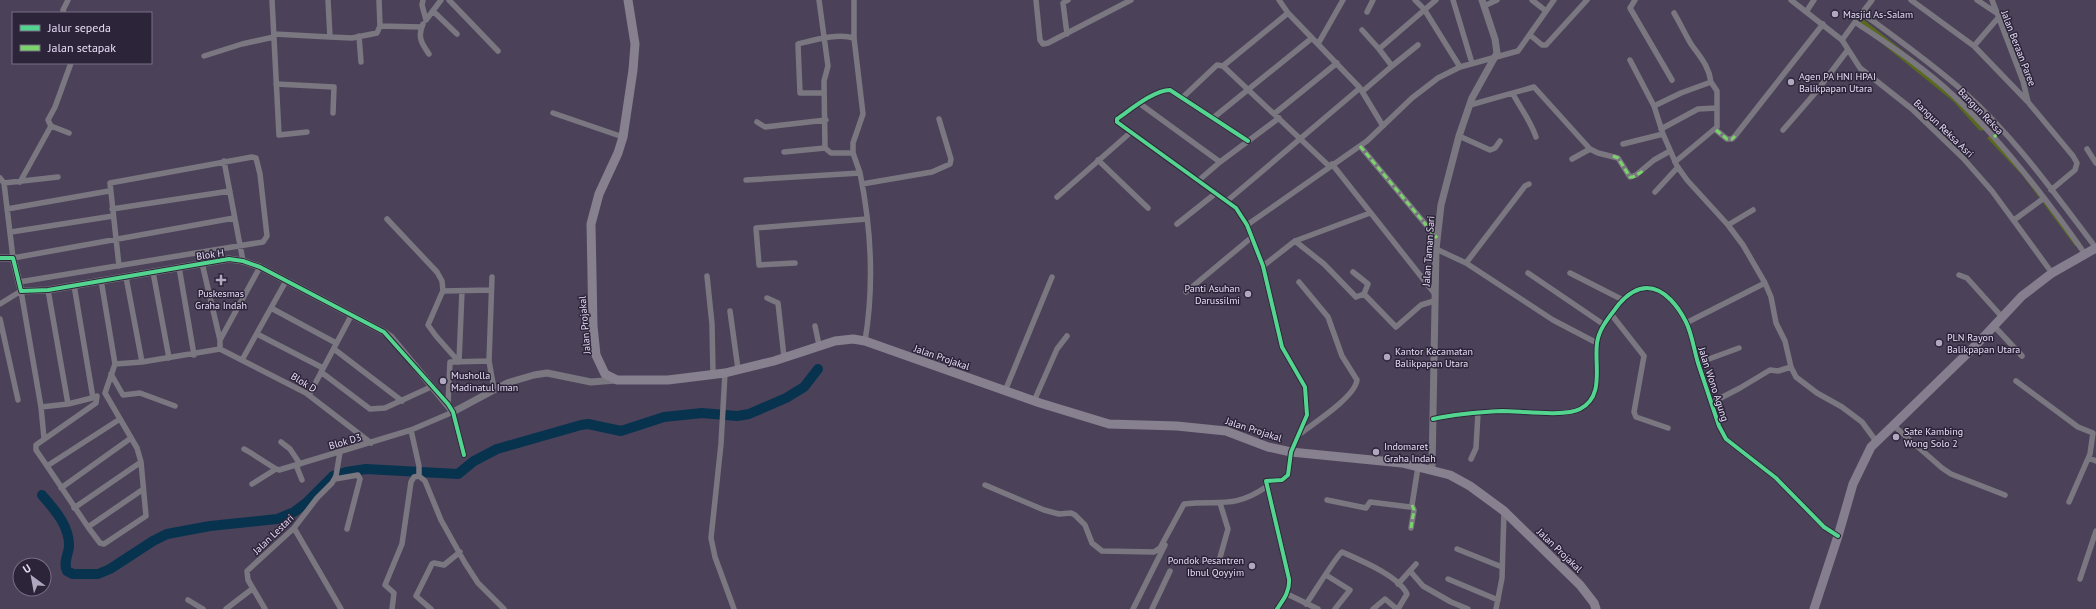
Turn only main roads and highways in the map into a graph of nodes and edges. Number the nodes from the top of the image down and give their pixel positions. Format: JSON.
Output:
{"nodes":[{"id":1,"x":628,"y":0,"type":"edge"},
{"id":2,"x":2096,"y":248,"type":"edge"},
{"id":3,"x":1596,"y":609,"type":"edge"},
{"id":4,"x":1814,"y":609,"type":"edge"}],
"edges":[{"from":1,"to":3,"type":"main road","name":"Jalan Projakal"},
{"from":2,"to":4,"type":"highway"}]}
